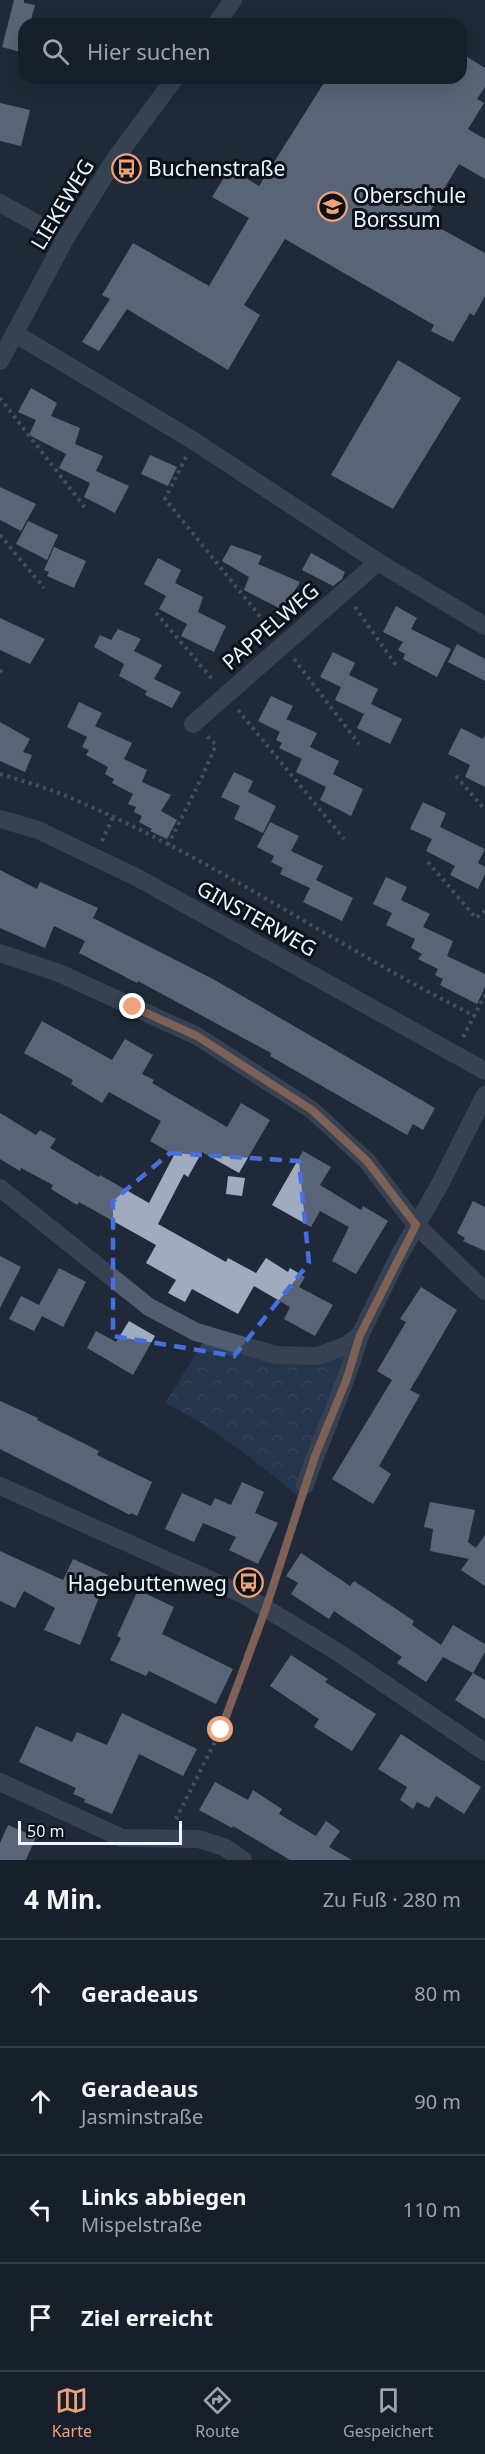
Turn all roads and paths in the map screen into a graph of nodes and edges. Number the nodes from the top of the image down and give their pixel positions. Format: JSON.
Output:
{"nodes":[{"id":1,"x":233,"y":0,"type":"edge"},
{"id":2,"x":220,"y":18,"type":"edge"},
{"id":3,"x":171,"y":84,"type":"edge"},
{"id":4,"x":0,"y":203,"type":"edge"},
{"id":5,"x":65,"y":239,"type":"junction"},
{"id":6,"x":14,"y":333,"type":"junction"},
{"id":7,"x":0,"y":361,"type":"edge"},
{"id":8,"x":0,"y":398,"type":"edge"},
{"id":9,"x":194,"y":441,"type":"junction"},
{"id":10,"x":86,"y":509,"type":"dead end"},
{"id":11,"x":0,"y":535,"type":"edge"},
{"id":12,"x":378,"y":562,"type":"junction"},
{"id":13,"x":44,"y":588,"type":"dead end"},
{"id":14,"x":344,"y":592,"type":"junction"},
{"id":15,"x":156,"y":613,"type":"dead end"},
{"id":16,"x":485,"y":626,"type":"edge"},
{"id":17,"x":283,"y":645,"type":"junction"},
{"id":18,"x":398,"y":668,"type":"dead end"},
{"id":19,"x":0,"y":670,"type":"edge"},
{"id":20,"x":4,"y":675,"type":"dead end"},
{"id":21,"x":226,"y":695,"type":"junction"},
{"id":22,"x":193,"y":724,"type":"joint"},
{"id":23,"x":359,"y":744,"type":"dead end"},
{"id":24,"x":0,"y":774,"type":"edge"},
{"id":25,"x":456,"y":776,"type":"dead end"},
{"id":26,"x":485,"y":810,"type":"edge"},
{"id":27,"x":0,"y":819,"type":"edge"},
{"id":28,"x":344,"y":839,"type":"dead end"},
{"id":29,"x":168,"y":845,"type":"junction"},
{"id":30,"x":428,"y":862,"type":"dead end"},
{"id":31,"x":485,"y":911,"type":"edge"},
{"id":32,"x":0,"y":953,"type":"edge"},
{"id":33,"x":485,"y":995,"type":"edge"},
{"id":34,"x":475,"y":1016,"type":"junction"},
{"id":35,"x":453,"y":1053,"type":"junction"},
{"id":36,"x":485,"y":1071,"type":"edge"},
{"id":37,"x":485,"y":1095,"type":"edge"},
{"id":38,"x":0,"y":1188,"type":"edge"},
{"id":39,"x":416,"y":1225,"type":"junction"},
{"id":40,"x":485,"y":1292,"type":"edge"},
{"id":41,"x":360,"y":1335,"type":"junction"},
{"id":42,"x":305,"y":1485,"type":"joint"},
{"id":43,"x":0,"y":1486,"type":"edge"},
{"id":44,"x":266,"y":1608,"type":"junction"},
{"id":45,"x":485,"y":1752,"type":"edge"},
{"id":46,"x":0,"y":1782,"type":"edge"},
{"id":47,"x":165,"y":1839,"type":"junction"},
{"id":48,"x":243,"y":1860,"type":"edge"}],
"edges":[{"from":1,"to":2,"type":"street"},
{"from":3,"to":5,"type":"street","name":"LIEKEWEG"},
{"from":4,"to":5,"type":"street"},
{"from":5,"to":6,"type":"street","name":"LIEKEWEG"},
{"from":6,"to":7,"type":"street","name":"LIEKEWEG"},
{"from":6,"to":9,"type":"street"},
{"from":8,"to":10,"type":"path"},
{"from":9,"to":12,"type":"street"},
{"from":9,"to":17,"type":"path"},
{"from":11,"to":13,"type":"path"},
{"from":12,"to":14,"type":"street","name":"PAPPELWEG"},
{"from":12,"to":16,"type":"street"},
{"from":14,"to":17,"type":"street","name":"PAPPELWEG"},
{"from":14,"to":18,"type":"path"},
{"from":15,"to":21,"type":"path"},
{"from":17,"to":21,"type":"street","name":"PAPPELWEG"},
{"from":17,"to":23,"type":"path"},
{"from":19,"to":20,"type":"path"},
{"from":21,"to":22,"type":"street","name":"PAPPELWEG"},
{"from":21,"to":28,"type":"path"},
{"from":22,"to":29,"type":"path"},
{"from":24,"to":29,"type":"path"},
{"from":25,"to":26,"type":"path"},
{"from":27,"to":35,"type":"street","name":"GINSTERWEG"},
{"from":29,"to":34,"type":"path"},
{"from":30,"to":31,"type":"path"},
{"from":32,"to":39,"type":"street"},
{"from":33,"to":34,"type":"path"},
{"from":34,"to":35,"type":"path"},
{"from":35,"to":36,"type":"street","name":"GINSTERWEG"},
{"from":37,"to":39,"type":"street"},
{"from":38,"to":41,"type":"street"},
{"from":39,"to":40,"type":"street"},
{"from":39,"to":41,"type":"street"},
{"from":41,"to":42,"type":"street"},
{"from":42,"to":44,"type":"path"},
{"from":43,"to":44,"type":"street"},
{"from":44,"to":45,"type":"street"},
{"from":44,"to":47,"type":"path"},
{"from":46,"to":47,"type":"street"},
{"from":47,"to":48,"type":"street"}]}
